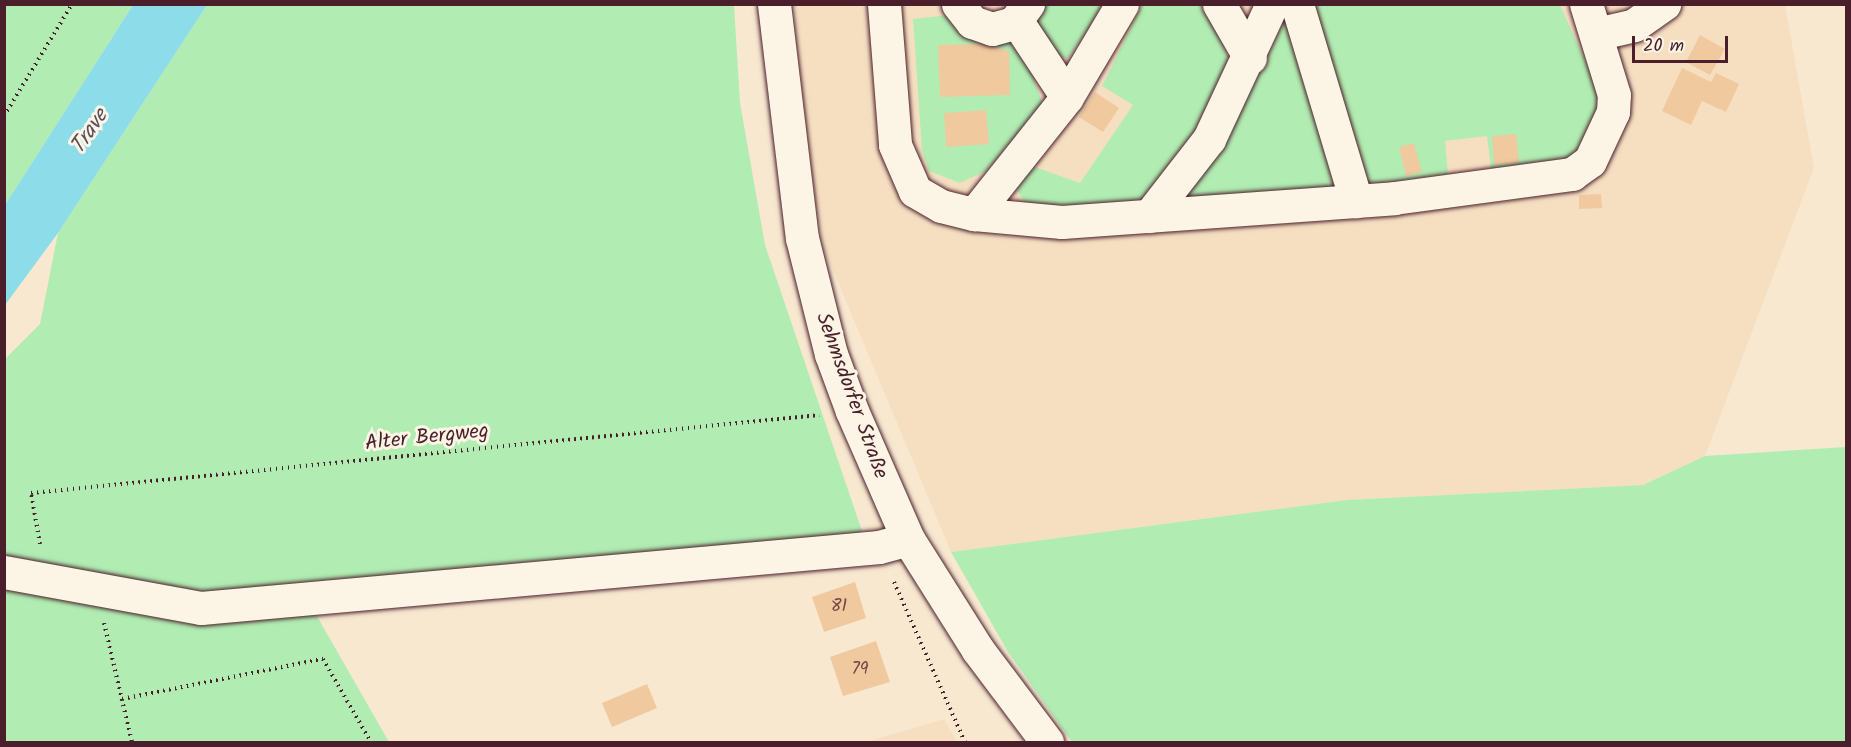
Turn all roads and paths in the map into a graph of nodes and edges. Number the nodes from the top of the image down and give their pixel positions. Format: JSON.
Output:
{"nodes":[{"id":1,"x":72,"y":4,"type":"edge"},
{"id":2,"x":774,"y":4,"type":"edge"},
{"id":3,"x":884,"y":4,"type":"edge"},
{"id":4,"x":958,"y":4,"type":"edge"},
{"id":5,"x":1122,"y":4,"type":"edge"},
{"id":6,"x":1220,"y":4,"type":"edge"},
{"id":7,"x":1272,"y":4,"type":"edge"},
{"id":8,"x":1297,"y":4,"type":"edge"},
{"id":9,"x":1664,"y":4,"type":"edge"},
{"id":10,"x":1022,"y":12,"type":"edge"},
{"id":11,"x":1591,"y":19,"type":"edge"},
{"id":12,"x":1250,"y":58,"type":"junction"},
{"id":13,"x":1067,"y":97,"type":"junction"},
{"id":14,"x":4,"y":116,"type":"edge"},
{"id":15,"x":1356,"y":201,"type":"junction"},
{"id":16,"x":974,"y":214,"type":"junction"},
{"id":17,"x":1149,"y":216,"type":"junction"},
{"id":18,"x":826,"y":414,"type":"dead end"},
{"id":19,"x":894,"y":543,"type":"junction"},
{"id":20,"x":4,"y":572,"type":"edge"},
{"id":21,"x":45,"y":579,"type":"junction"},
{"id":22,"x":97,"y":589,"type":"junction"},
{"id":23,"x":122,"y":699,"type":"junction"},
{"id":24,"x":132,"y":742,"type":"edge"},
{"id":25,"x":371,"y":742,"type":"edge"},
{"id":26,"x":965,"y":742,"type":"edge"},
{"id":27,"x":1047,"y":742,"type":"edge"}],
"edges":[{"from":1,"to":14,"type":"path"},
{"from":2,"to":19,"type":"main road","name":"Sehmsdorfer Straße"},
{"from":3,"to":16,"type":"main road"},
{"from":4,"to":10,"type":"main road"},
{"from":5,"to":13,"type":"main road"},
{"from":6,"to":12,"type":"main road"},
{"from":7,"to":12,"type":"main road"},
{"from":8,"to":15,"type":"main road"},
{"from":9,"to":11,"type":"main road"},
{"from":10,"to":13,"type":"main road"},
{"from":11,"to":15,"type":"main road"},
{"from":12,"to":17,"type":"main road"},
{"from":13,"to":16,"type":"main road"},
{"from":15,"to":17,"type":"main road"},
{"from":16,"to":17,"type":"main road"},
{"from":18,"to":21,"type":"path","name":"Alter Bergweg"},
{"from":19,"to":22,"type":"main road"},
{"from":19,"to":26,"type":"path"},
{"from":19,"to":27,"type":"main road","name":"Sehmsdorfer Straße"},
{"from":20,"to":21,"type":"main road"},
{"from":21,"to":22,"type":"main road"},
{"from":22,"to":23,"type":"path"},
{"from":23,"to":24,"type":"path"},
{"from":23,"to":25,"type":"path"}]}
